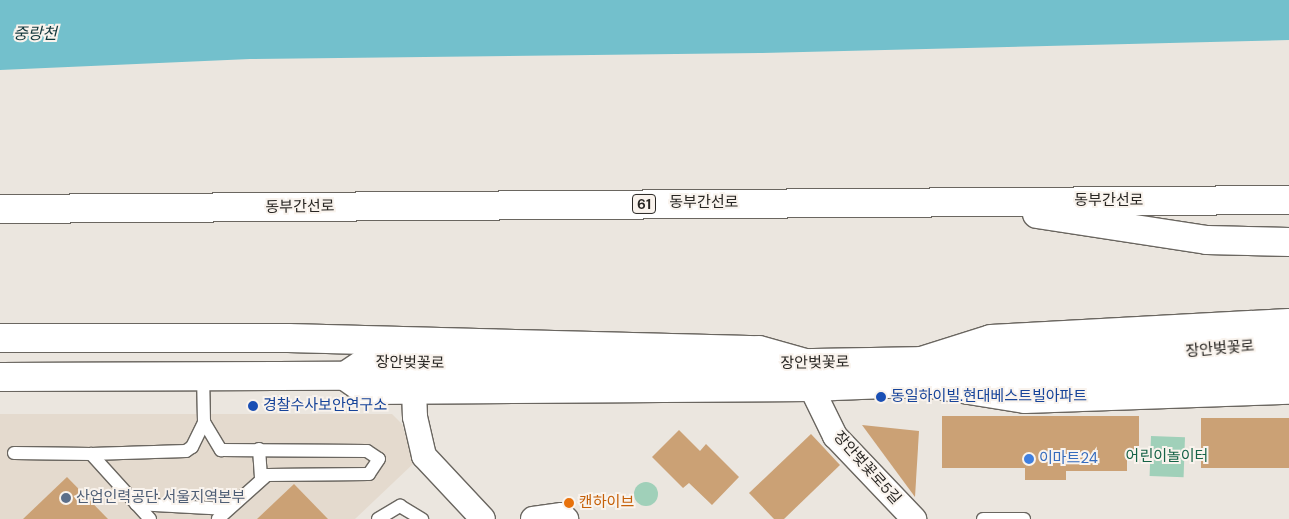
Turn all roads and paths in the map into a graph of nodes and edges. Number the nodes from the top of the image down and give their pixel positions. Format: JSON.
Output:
{"nodes":[{"id":1,"x":1289,"y":200,"type":"edge"},
{"id":2,"x":952,"y":201,"type":"junction"},
{"id":3,"x":0,"y":209,"type":"edge"},
{"id":4,"x":1289,"y":242,"type":"edge"},
{"id":5,"x":1289,"y":323,"type":"edge"},
{"id":6,"x":0,"y":338,"type":"edge"},
{"id":7,"x":1289,"y":343,"type":"edge"},
{"id":8,"x":1289,"y":369,"type":"edge"},
{"id":9,"x":920,"y":371,"type":"junction"},
{"id":10,"x":203,"y":373,"type":"junction"},
{"id":11,"x":808,"y":375,"type":"junction"},
{"id":12,"x":345,"y":376,"type":"junction"},
{"id":13,"x":0,"y":377,"type":"edge"},
{"id":14,"x":414,"y":389,"type":"junction"},
{"id":15,"x":1289,"y":390,"type":"edge"},
{"id":16,"x":204,"y":422,"type":"junction"},
{"id":17,"x":259,"y":449,"type":"junction"},
{"id":18,"x":14,"y":453,"type":"dead end"},
{"id":19,"x":91,"y":454,"type":"junction"},
{"id":20,"x":261,"y":478,"type":"junction"},
{"id":21,"x":136,"y":504,"type":"junction"},
{"id":22,"x":228,"y":509,"type":"junction"},
{"id":23,"x":150,"y":519,"type":"edge"},
{"id":24,"x":218,"y":519,"type":"edge"},
{"id":25,"x":378,"y":519,"type":"edge"},
{"id":26,"x":422,"y":519,"type":"edge"},
{"id":27,"x":483,"y":519,"type":"edge"},
{"id":28,"x":533,"y":519,"type":"edge"},
{"id":29,"x":566,"y":519,"type":"edge"},
{"id":30,"x":914,"y":519,"type":"edge"},
{"id":31,"x":983,"y":519,"type":"edge"},
{"id":32,"x":1024,"y":519,"type":"edge"}],
"edges":[{"from":1,"to":2,"type":"main road","name":"동부간선로","number":"61"},
{"from":2,"to":3,"type":"main road","name":"동부간선로","number":"61"},
{"from":2,"to":4,"type":"main road"},
{"from":5,"to":9,"type":"main road"},
{"from":6,"to":11,"type":"main road"},
{"from":7,"to":9,"type":"main road","name":"장안벚꽃로"},
{"from":8,"to":9,"type":"main road","name":"장안벚꽃로"},
{"from":9,"to":11,"type":"main road","name":"장안벚꽃로"},
{"from":9,"to":15,"type":"main road"},
{"from":10,"to":12,"type":"main road"},
{"from":10,"to":13,"type":"main road"},
{"from":10,"to":16,"type":"lane"},
{"from":11,"to":12,"type":"main road","name":"장안벚꽃로"},
{"from":11,"to":14,"type":"main road","name":"장안벚꽃로"},
{"from":11,"to":30,"type":"street","name":"장안벚꽃로5길"},
{"from":12,"to":14,"type":"main road","name":"장안벚꽃로"},
{"from":14,"to":27,"type":"street"},
{"from":16,"to":17,"type":"lane"},
{"from":16,"to":19,"type":"lane"},
{"from":17,"to":20,"type":"lane"},
{"from":17,"to":20,"type":"lane"},
{"from":18,"to":19,"type":"lane"},
{"from":19,"to":21,"type":"lane"},
{"from":20,"to":22,"type":"lane"},
{"from":21,"to":22,"type":"lane"},
{"from":21,"to":23,"type":"lane"},
{"from":22,"to":24,"type":"lane"},
{"from":25,"to":26,"type":"lane"},
{"from":28,"to":29,"type":"street"},
{"from":31,"to":32,"type":"lane"}]}
